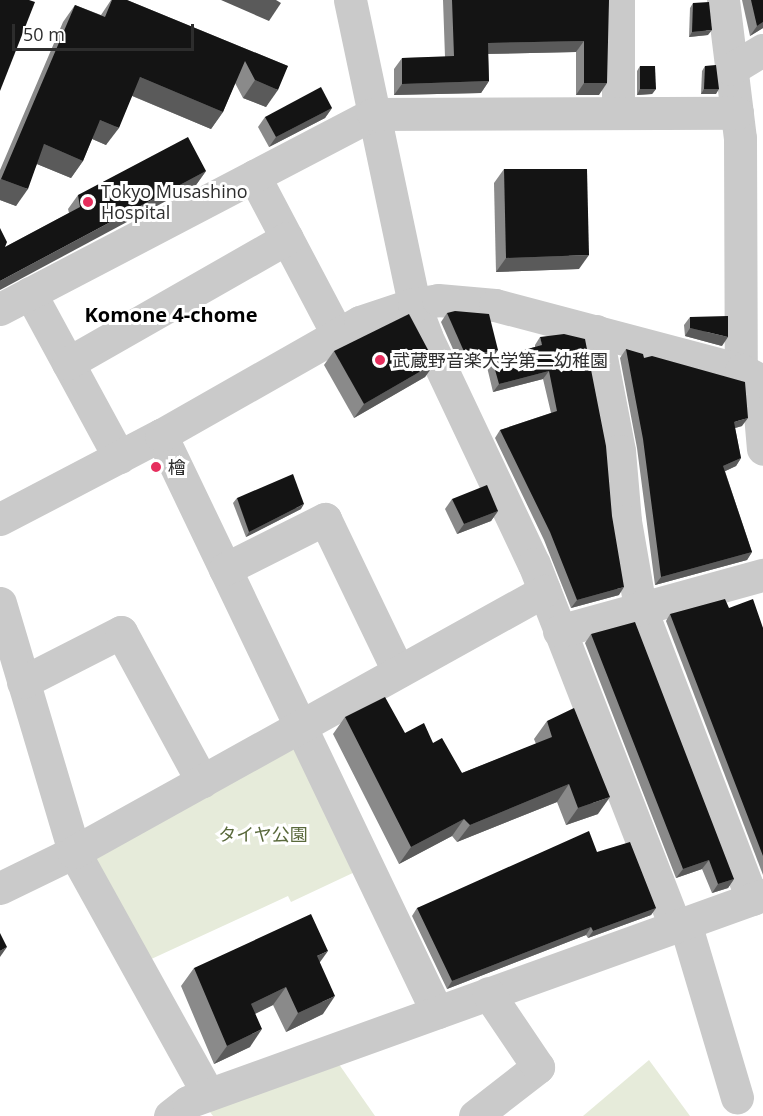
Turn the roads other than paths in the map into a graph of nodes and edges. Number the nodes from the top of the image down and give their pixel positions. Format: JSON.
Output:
{"nodes":[{"id":1,"x":350,"y":0,"type":"edge"},
{"id":2,"x":618,"y":0,"type":"edge"},
{"id":3,"x":723,"y":0,"type":"edge"},
{"id":4,"x":763,"y":50,"type":"edge"},
{"id":5,"x":731,"y":69,"type":"junction"},
{"id":6,"x":618,"y":113,"type":"junction"},
{"id":7,"x":737,"y":113,"type":"junction"},
{"id":8,"x":373,"y":114,"type":"junction"},
{"id":9,"x":254,"y":176,"type":"junction"},
{"id":10,"x":287,"y":238,"type":"junction"},
{"id":11,"x":30,"y":293,"type":"junction"},
{"id":12,"x":414,"y":304,"type":"junction"},
{"id":13,"x":0,"y":309,"type":"edge"},
{"id":14,"x":596,"y":331,"type":"junction"},
{"id":15,"x":338,"y":335,"type":"junction"},
{"id":16,"x":68,"y":363,"type":"junction"},
{"id":17,"x":754,"y":377,"type":"edge"},
{"id":18,"x":161,"y":435,"type":"junction"},
{"id":19,"x":763,"y":449,"type":"edge"},
{"id":20,"x":119,"y":457,"type":"junction"},
{"id":21,"x":0,"y":519,"type":"edge"},
{"id":22,"x":225,"y":569,"type":"junction"},
{"id":23,"x":763,"y":575,"type":"edge"},
{"id":24,"x":544,"y":591,"type":"junction"},
{"id":25,"x":0,"y":603,"type":"edge"},
{"id":26,"x":640,"y":607,"type":"junction"},
{"id":27,"x":559,"y":631,"type":"junction"},
{"id":28,"x":398,"y":672,"type":"junction"},
{"id":29,"x":15,"y":680,"type":"edge"},
{"id":30,"x":300,"y":726,"type":"junction"},
{"id":31,"x":202,"y":781,"type":"junction"},
{"id":32,"x":74,"y":852,"type":"junction"},
{"id":33,"x":0,"y":888,"type":"edge"},
{"id":34,"x":757,"y":897,"type":"edge"},
{"id":35,"x":680,"y":925,"type":"junction"},
{"id":36,"x":488,"y":993,"type":"junction"},
{"id":37,"x":437,"y":1012,"type":"junction"},
{"id":38,"x":208,"y":1094,"type":"junction"},
{"id":39,"x":737,"y":1097,"type":"dead end"},
{"id":40,"x":170,"y":1116,"type":"edge"},
{"id":41,"x":475,"y":1116,"type":"edge"}],
"edges":[{"from":1,"to":8,"type":"street"},
{"from":2,"to":6,"type":"street"},
{"from":3,"to":5,"type":"street"},
{"from":4,"to":5,"type":"street"},
{"from":5,"to":7,"type":"street"},
{"from":6,"to":7,"type":"street"},
{"from":6,"to":8,"type":"street"},
{"from":7,"to":17,"type":"street"},
{"from":8,"to":9,"type":"street"},
{"from":8,"to":12,"type":"street"},
{"from":9,"to":10,"type":"street"},
{"from":9,"to":11,"type":"street"},
{"from":10,"to":15,"type":"street"},
{"from":10,"to":16,"type":"street"},
{"from":11,"to":13,"type":"street"},
{"from":11,"to":16,"type":"street"},
{"from":12,"to":14,"type":"street"},
{"from":12,"to":15,"type":"street"},
{"from":12,"to":24,"type":"street"},
{"from":14,"to":17,"type":"street"},
{"from":14,"to":26,"type":"street"},
{"from":15,"to":18,"type":"street"},
{"from":16,"to":20,"type":"street"},
{"from":17,"to":19,"type":"street"},
{"from":18,"to":20,"type":"street"},
{"from":18,"to":22,"type":"street"},
{"from":20,"to":21,"type":"street"},
{"from":22,"to":28,"type":"street"},
{"from":22,"to":30,"type":"street"},
{"from":23,"to":26,"type":"street"},
{"from":24,"to":27,"type":"street"},
{"from":24,"to":28,"type":"street"},
{"from":25,"to":29,"type":"street"},
{"from":26,"to":27,"type":"street"},
{"from":26,"to":34,"type":"street"},
{"from":27,"to":35,"type":"street"},
{"from":28,"to":30,"type":"street"},
{"from":29,"to":31,"type":"street"},
{"from":29,"to":32,"type":"street"},
{"from":30,"to":31,"type":"street"},
{"from":30,"to":37,"type":"street"},
{"from":31,"to":32,"type":"street"},
{"from":32,"to":33,"type":"street"},
{"from":32,"to":38,"type":"street"},
{"from":34,"to":35,"type":"street"},
{"from":35,"to":36,"type":"street"},
{"from":35,"to":39,"type":"street"},
{"from":36,"to":37,"type":"street"},
{"from":36,"to":41,"type":"street"},
{"from":37,"to":38,"type":"street"},
{"from":38,"to":40,"type":"street"}]}
